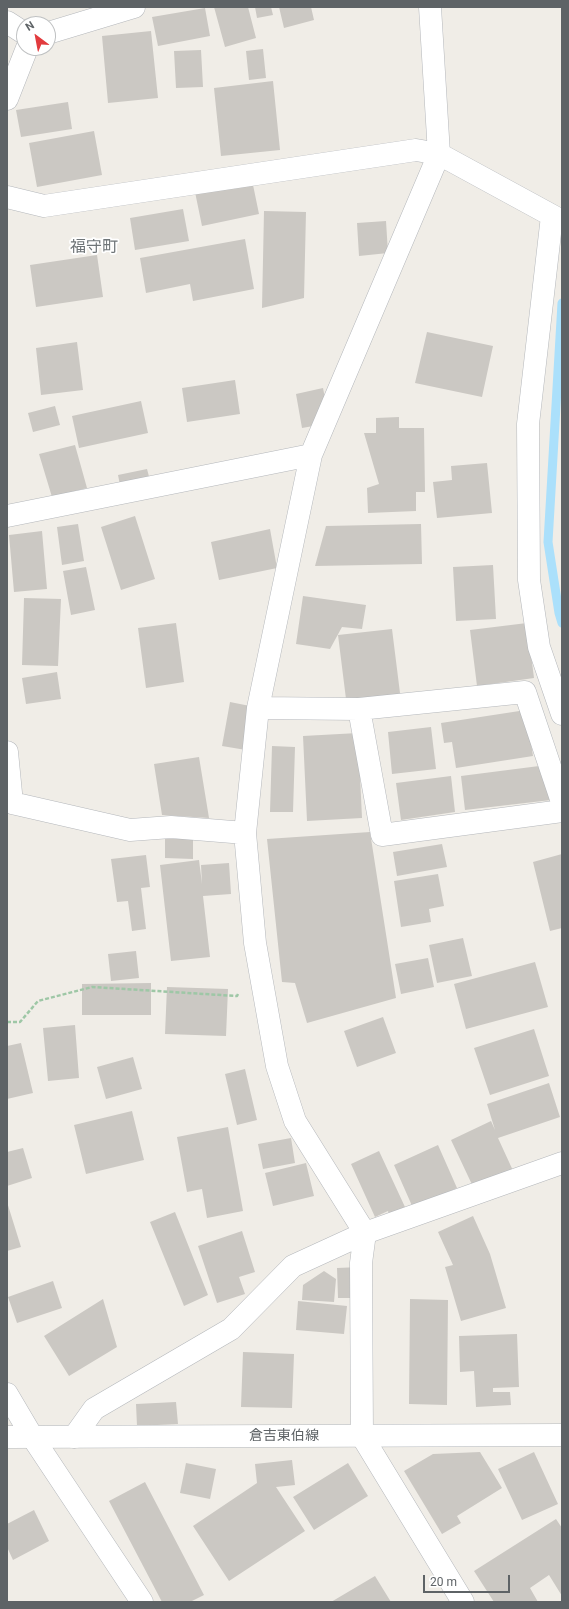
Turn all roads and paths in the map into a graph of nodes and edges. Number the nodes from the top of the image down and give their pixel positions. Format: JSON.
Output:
{"nodes":[{"id":1,"x":134,"y":7,"type":"edge"},
{"id":2,"x":430,"y":7,"type":"edge"},
{"id":3,"x":7,"y":22,"type":"edge"},
{"id":4,"x":16,"y":28,"type":"edge"},
{"id":5,"x":56,"y":31,"type":"edge"},
{"id":6,"x":24,"y":56,"type":"edge"},
{"id":7,"x":7,"y":99,"type":"edge"},
{"id":8,"x":439,"y":154,"type":"junction"},
{"id":9,"x":7,"y":197,"type":"edge"},
{"id":10,"x":557,"y":219,"type":"edge"},
{"id":11,"x":311,"y":455,"type":"junction"},
{"id":12,"x":7,"y":516,"type":"edge"},
{"id":13,"x":258,"y":708,"type":"junction"},
{"id":14,"x":359,"y":709,"type":"junction"},
{"id":15,"x":562,"y":714,"type":"edge"},
{"id":16,"x":7,"y":752,"type":"edge"},
{"id":17,"x":562,"y":802,"type":"edge"},
{"id":18,"x":9,"y":804,"type":"edge"},
{"id":19,"x":562,"y":811,"type":"edge"},
{"id":20,"x":245,"y":833,"type":"junction"},
{"id":21,"x":261,"y":974,"type":"junction"},
{"id":22,"x":7,"y":1022,"type":"edge"},
{"id":23,"x":562,"y":1163,"type":"edge"},
{"id":24,"x":365,"y":1234,"type":"junction"},
{"id":25,"x":7,"y":1394,"type":"edge"},
{"id":26,"x":562,"y":1435,"type":"edge"},
{"id":27,"x":362,"y":1436,"type":"junction"},
{"id":28,"x":7,"y":1437,"type":"edge"},
{"id":29,"x":74,"y":1437,"type":"junction"},
{"id":30,"x":33,"y":1438,"type":"junction"},
{"id":31,"x":142,"y":1602,"type":"edge"},
{"id":32,"x":463,"y":1602,"type":"edge"}],
"edges":[{"from":1,"to":5,"type":"street"},
{"from":2,"to":8,"type":"street"},
{"from":3,"to":4,"type":"street"},
{"from":6,"to":7,"type":"street"},
{"from":8,"to":9,"type":"street"},
{"from":8,"to":10,"type":"street"},
{"from":8,"to":11,"type":"street"},
{"from":10,"to":15,"type":"street"},
{"from":11,"to":12,"type":"street"},
{"from":11,"to":13,"type":"street"},
{"from":13,"to":14,"type":"street"},
{"from":13,"to":20,"type":"street"},
{"from":14,"to":17,"type":"street"},
{"from":14,"to":19,"type":"street"},
{"from":16,"to":18,"type":"street"},
{"from":18,"to":20,"type":"street"},
{"from":20,"to":21,"type":"street"},
{"from":21,"to":22,"type":"path"},
{"from":21,"to":24,"type":"street"},
{"from":23,"to":24,"type":"street"},
{"from":24,"to":27,"type":"street"},
{"from":24,"to":29,"type":"street"},
{"from":25,"to":30,"type":"street"},
{"from":26,"to":27,"type":"street","name":"倉吉東伯線"},
{"from":27,"to":29,"type":"street","name":"倉吉東伯線"},
{"from":27,"to":32,"type":"street"},
{"from":28,"to":30,"type":"street","name":"倉吉東伯線"},
{"from":29,"to":30,"type":"street","name":"倉吉東伯線"},
{"from":30,"to":31,"type":"street"}]}
